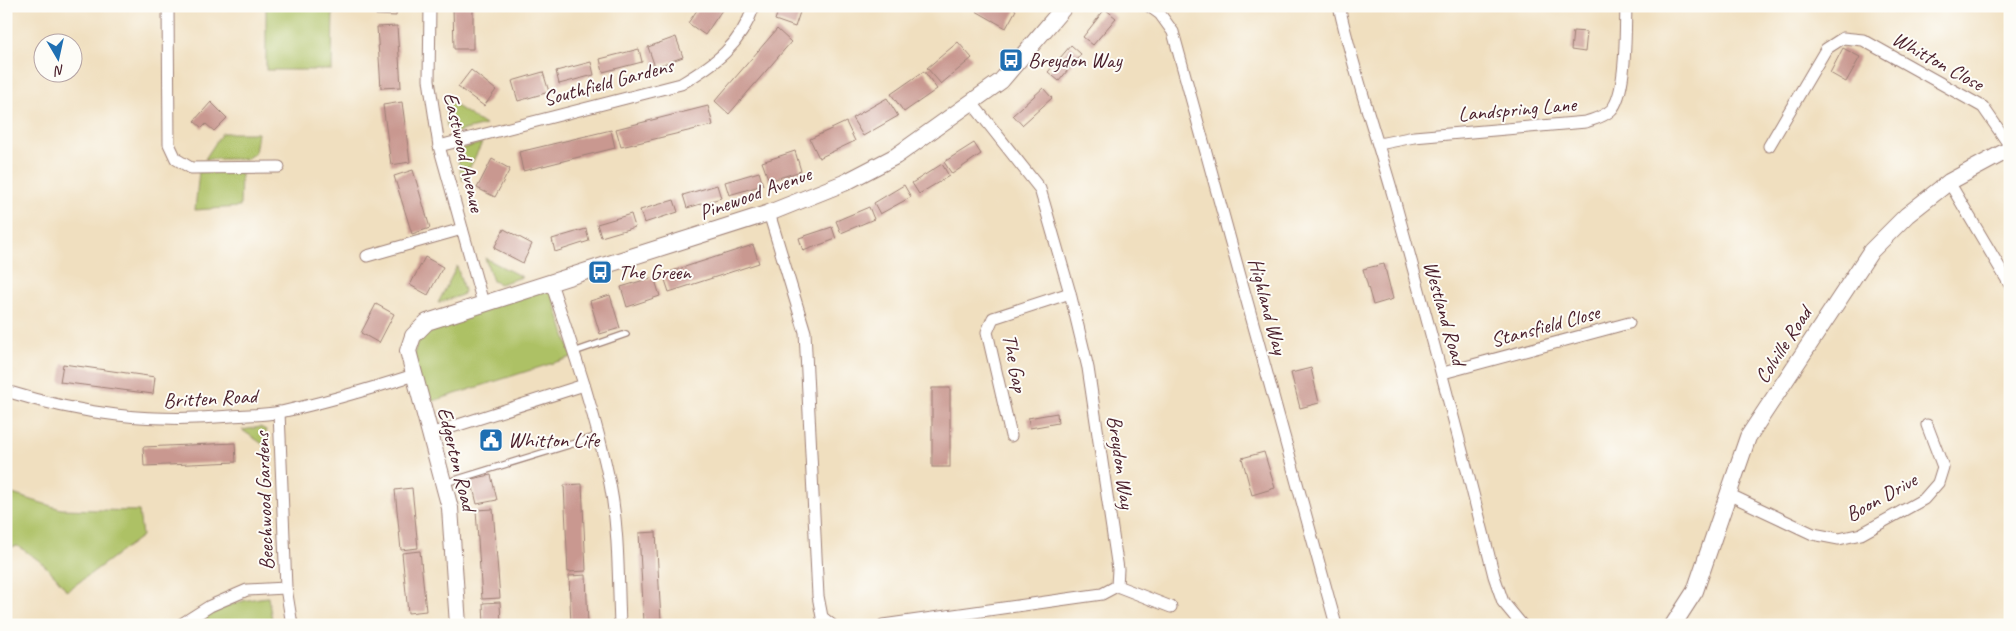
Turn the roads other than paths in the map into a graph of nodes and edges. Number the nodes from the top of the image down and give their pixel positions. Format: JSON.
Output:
{"nodes":[{"id":1,"x":168,"y":6,"type":"edge"},
{"id":2,"x":430,"y":6,"type":"edge"},
{"id":3,"x":754,"y":6,"type":"edge"},
{"id":4,"x":1149,"y":6,"type":"edge"},
{"id":5,"x":1339,"y":6,"type":"edge"},
{"id":6,"x":1626,"y":6,"type":"edge"},
{"id":7,"x":1063,"y":7,"type":"edge"},
{"id":8,"x":972,"y":103,"type":"junction"},
{"id":9,"x":1379,"y":144,"type":"junction"},
{"id":10,"x":439,"y":146,"type":"junction"},
{"id":11,"x":1769,"y":146,"type":"dead end"},
{"id":12,"x":2010,"y":146,"type":"edge"},
{"id":13,"x":2010,"y":150,"type":"edge"},
{"id":14,"x":279,"y":166,"type":"dead end"},
{"id":15,"x":1950,"y":182,"type":"junction"},
{"id":16,"x":770,"y":213,"type":"junction"},
{"id":17,"x":462,"y":229,"type":"junction"},
{"id":18,"x":367,"y":256,"type":"dead end"},
{"id":19,"x":551,"y":283,"type":"junction"},
{"id":20,"x":2010,"y":285,"type":"edge"},
{"id":21,"x":1070,"y":292,"type":"junction"},
{"id":22,"x":483,"y":303,"type":"junction"},
{"id":23,"x":1629,"y":323,"type":"dead end"},
{"id":24,"x":626,"y":334,"type":"dead end"},
{"id":25,"x":413,"y":336,"type":"joint"},
{"id":26,"x":574,"y":352,"type":"junction"},
{"id":27,"x":1443,"y":373,"type":"junction"},
{"id":28,"x":414,"y":375,"type":"junction"},
{"id":29,"x":584,"y":385,"type":"junction"},
{"id":30,"x":6,"y":391,"type":"edge"},
{"id":31,"x":279,"y":412,"type":"junction"},
{"id":32,"x":1927,"y":425,"type":"dead end"},
{"id":33,"x":430,"y":434,"type":"junction"},
{"id":34,"x":598,"y":436,"type":"junction"},
{"id":35,"x":1011,"y":436,"type":"dead end"},
{"id":36,"x":445,"y":483,"type":"junction"},
{"id":37,"x":1728,"y":494,"type":"junction"},
{"id":38,"x":1117,"y":586,"type":"junction"},
{"id":39,"x":286,"y":588,"type":"junction"},
{"id":40,"x":1172,"y":607,"type":"dead end"},
{"id":41,"x":828,"y":624,"type":"edge"},
{"id":42,"x":180,"y":625,"type":"edge"},
{"id":43,"x":292,"y":625,"type":"edge"},
{"id":44,"x":458,"y":625,"type":"edge"},
{"id":45,"x":620,"y":625,"type":"edge"},
{"id":46,"x":883,"y":625,"type":"edge"},
{"id":47,"x":1336,"y":625,"type":"edge"},
{"id":48,"x":1522,"y":625,"type":"edge"},
{"id":49,"x":1673,"y":625,"type":"edge"}],
"edges":[{"from":1,"to":14,"type":"street"},
{"from":2,"to":10,"type":"street","name":"Eastwood Avenue"},
{"from":3,"to":10,"type":"street","name":"Southfield Gardens"},
{"from":4,"to":47,"type":"street","name":"Highland Way"},
{"from":5,"to":9,"type":"street","name":"Westland Road"},
{"from":6,"to":9,"type":"street","name":"Landspring Lane"},
{"from":7,"to":8,"type":"street","name":"Pinewood Avenue"},
{"from":8,"to":16,"type":"street","name":"Pinewood Avenue"},
{"from":8,"to":21,"type":"street","name":"Breydon Way"},
{"from":9,"to":27,"type":"street","name":"Westland Road"},
{"from":10,"to":17,"type":"street","name":"Eastwood Avenue"},
{"from":11,"to":12,"type":"street","name":"Whitton Close"},
{"from":13,"to":15,"type":"street","name":"Colville Road"},
{"from":15,"to":20,"type":"street"},
{"from":15,"to":37,"type":"street","name":"Colville Road"},
{"from":16,"to":19,"type":"street","name":"Pinewood Avenue"},
{"from":16,"to":41,"type":"street"},
{"from":17,"to":18,"type":"street"},
{"from":17,"to":22,"type":"street","name":"Eastwood Avenue"},
{"from":19,"to":22,"type":"street","name":"Pinewood Avenue"},
{"from":19,"to":26,"type":"street"},
{"from":21,"to":35,"type":"street","name":"The Gap"},
{"from":21,"to":38,"type":"street","name":"Breydon Way"},
{"from":22,"to":25,"type":"street","name":"Pinewood Avenue"},
{"from":23,"to":27,"type":"street","name":"Stansfield Close"},
{"from":24,"to":26,"type":"lane"},
{"from":25,"to":28,"type":"street","name":"Edgerton Road"},
{"from":26,"to":29,"type":"street"},
{"from":27,"to":48,"type":"street","name":"Westland Road"},
{"from":28,"to":31,"type":"street","name":"Britten Road"},
{"from":28,"to":33,"type":"street","name":"Edgerton Road"},
{"from":29,"to":33,"type":"street"},
{"from":29,"to":34,"type":"street"},
{"from":30,"to":31,"type":"street","name":"Britten Road"},
{"from":31,"to":39,"type":"street","name":"Beechwood Gardens"},
{"from":32,"to":37,"type":"street","name":"Boon Drive"},
{"from":33,"to":36,"type":"street","name":"Edgerton Road"},
{"from":34,"to":36,"type":"lane"},
{"from":34,"to":45,"type":"street"},
{"from":36,"to":44,"type":"street","name":"Edgerton Road"},
{"from":37,"to":49,"type":"street","name":"Colville Road"},
{"from":38,"to":40,"type":"street"},
{"from":38,"to":46,"type":"street"},
{"from":39,"to":42,"type":"street","name":"Beechwood Gardens"},
{"from":39,"to":43,"type":"street","name":"Beechwood Gardens"}]}
